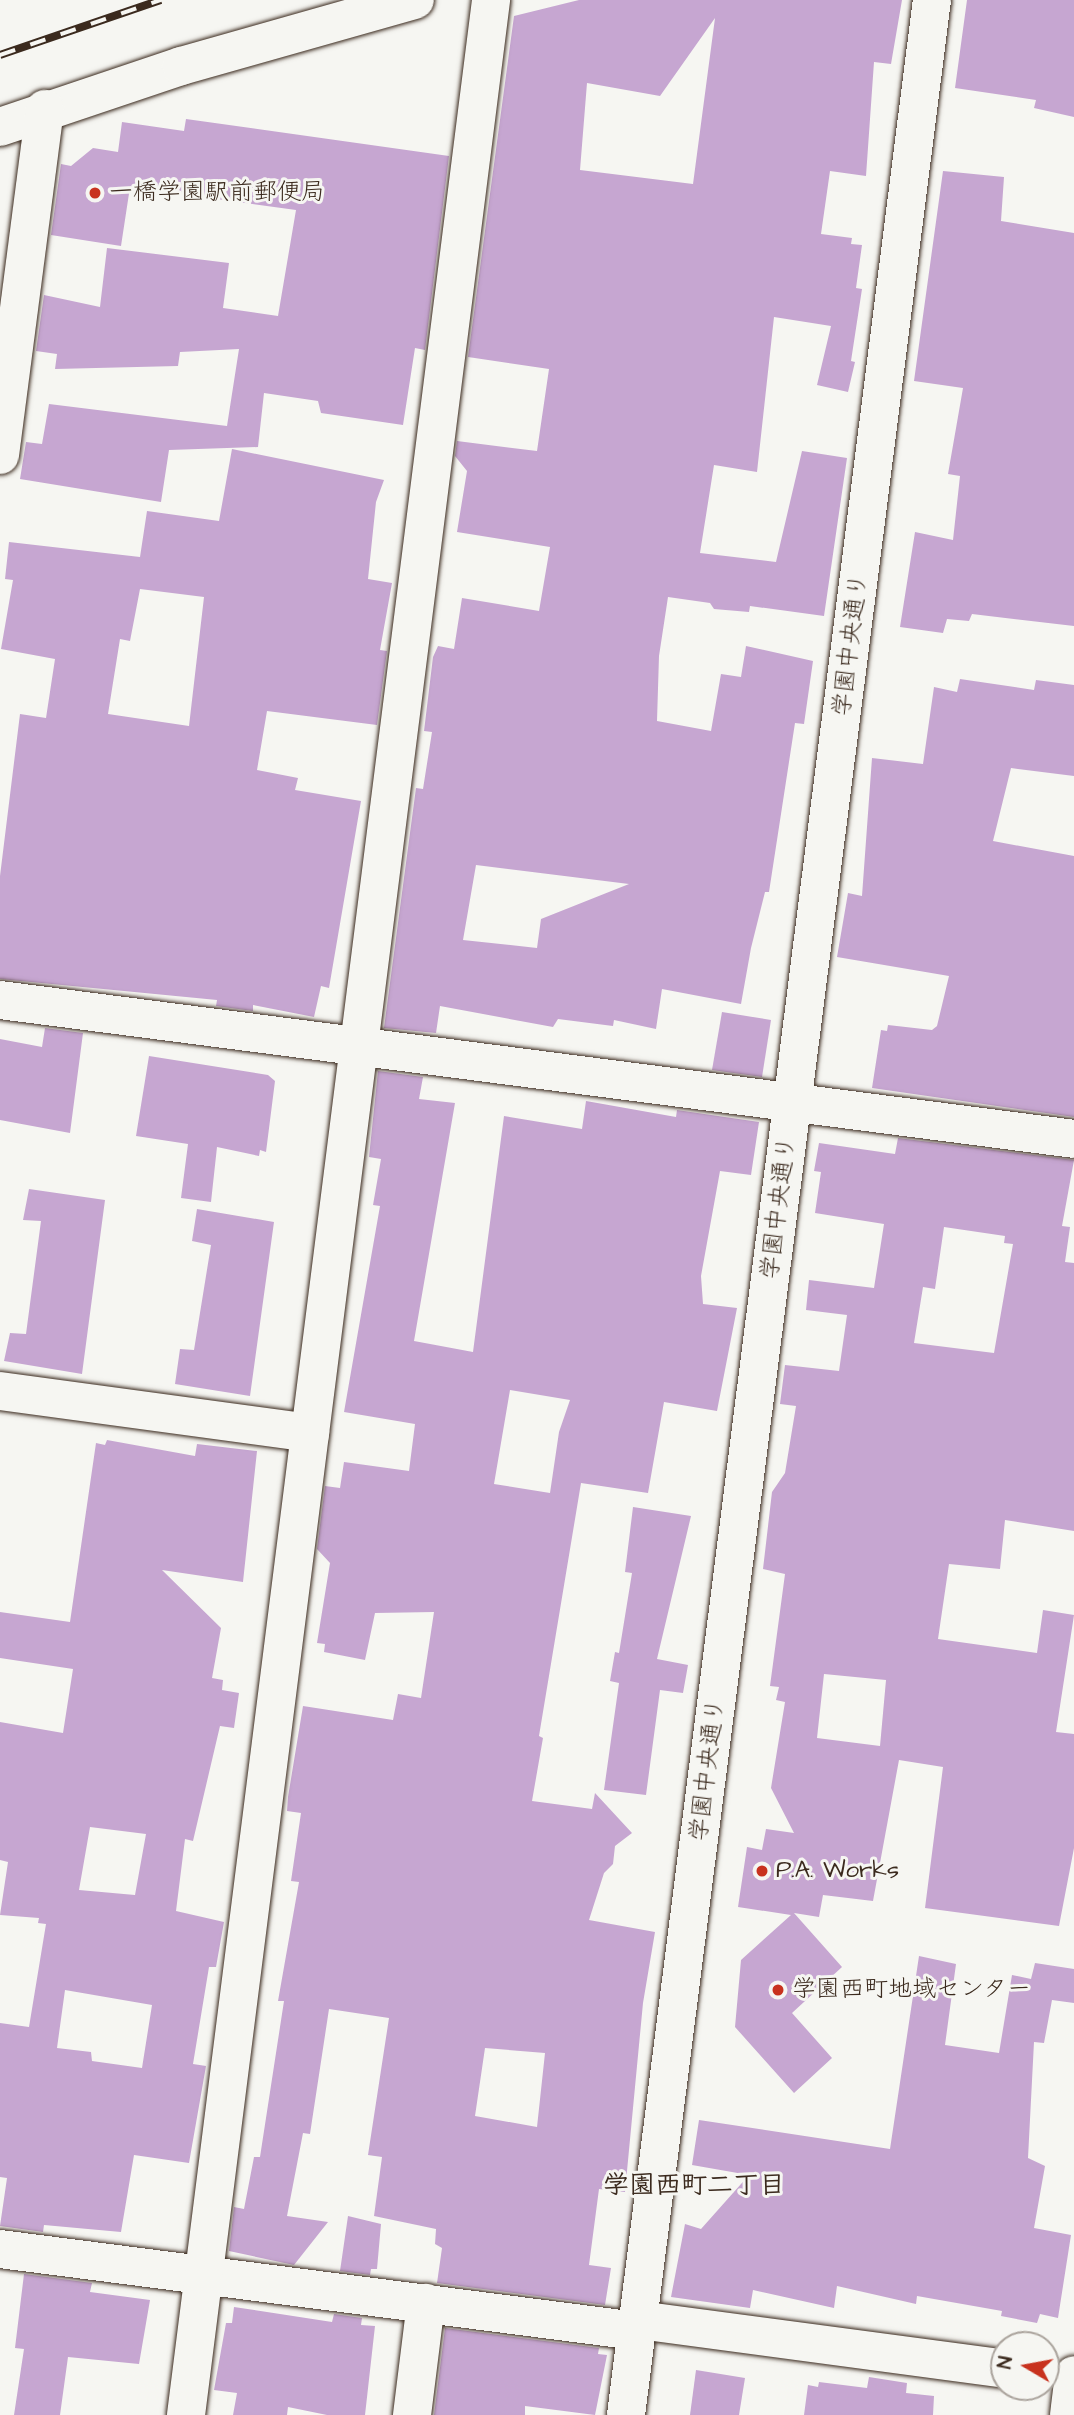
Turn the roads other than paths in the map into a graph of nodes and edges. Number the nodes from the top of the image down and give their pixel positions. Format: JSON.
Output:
{"nodes":[{"id":1,"x":415,"y":0,"type":"edge"},
{"id":2,"x":491,"y":0,"type":"edge"},
{"id":3,"x":932,"y":0,"type":"edge"},
{"id":4,"x":46,"y":109,"type":"junction"},
{"id":5,"x":0,"y":127,"type":"edge"},
{"id":6,"x":0,"y":455,"type":"edge"},
{"id":7,"x":0,"y":1000,"type":"edge"},
{"id":8,"x":359,"y":1045,"type":"junction"},
{"id":9,"x":793,"y":1102,"type":"junction"},
{"id":10,"x":1074,"y":1139,"type":"edge"},
{"id":11,"x":0,"y":1391,"type":"edge"},
{"id":12,"x":310,"y":1433,"type":"junction"},
{"id":13,"x":1,"y":2253,"type":"edge"},
{"id":14,"x":204,"y":2275,"type":"junction"},
{"id":15,"x":426,"y":2304,"type":"junction"},
{"id":16,"x":638,"y":2325,"type":"junction"},
{"id":17,"x":990,"y":2367,"type":"edge"},
{"id":18,"x":1074,"y":2377,"type":"edge"},
{"id":19,"x":186,"y":2415,"type":"edge"},
{"id":20,"x":412,"y":2415,"type":"edge"},
{"id":21,"x":626,"y":2415,"type":"edge"},
{"id":22,"x":1069,"y":2415,"type":"edge"}],
"edges":[{"from":1,"to":4,"type":"street"},
{"from":2,"to":8,"type":"street"},
{"from":3,"to":9,"type":"street","name":"学園中央通り"},
{"from":4,"to":5,"type":"street"},
{"from":4,"to":6,"type":"street"},
{"from":7,"to":8,"type":"street"},
{"from":8,"to":9,"type":"street"},
{"from":8,"to":12,"type":"street"},
{"from":9,"to":10,"type":"street"},
{"from":9,"to":16,"type":"street","name":"学園中央通り"},
{"from":11,"to":12,"type":"street"},
{"from":12,"to":14,"type":"street"},
{"from":13,"to":14,"type":"street"},
{"from":14,"to":15,"type":"street"},
{"from":14,"to":19,"type":"street"},
{"from":15,"to":16,"type":"street"},
{"from":15,"to":20,"type":"street"},
{"from":16,"to":17,"type":"street"},
{"from":16,"to":21,"type":"street","name":"学園中央通り"},
{"from":18,"to":22,"type":"street"}]}
